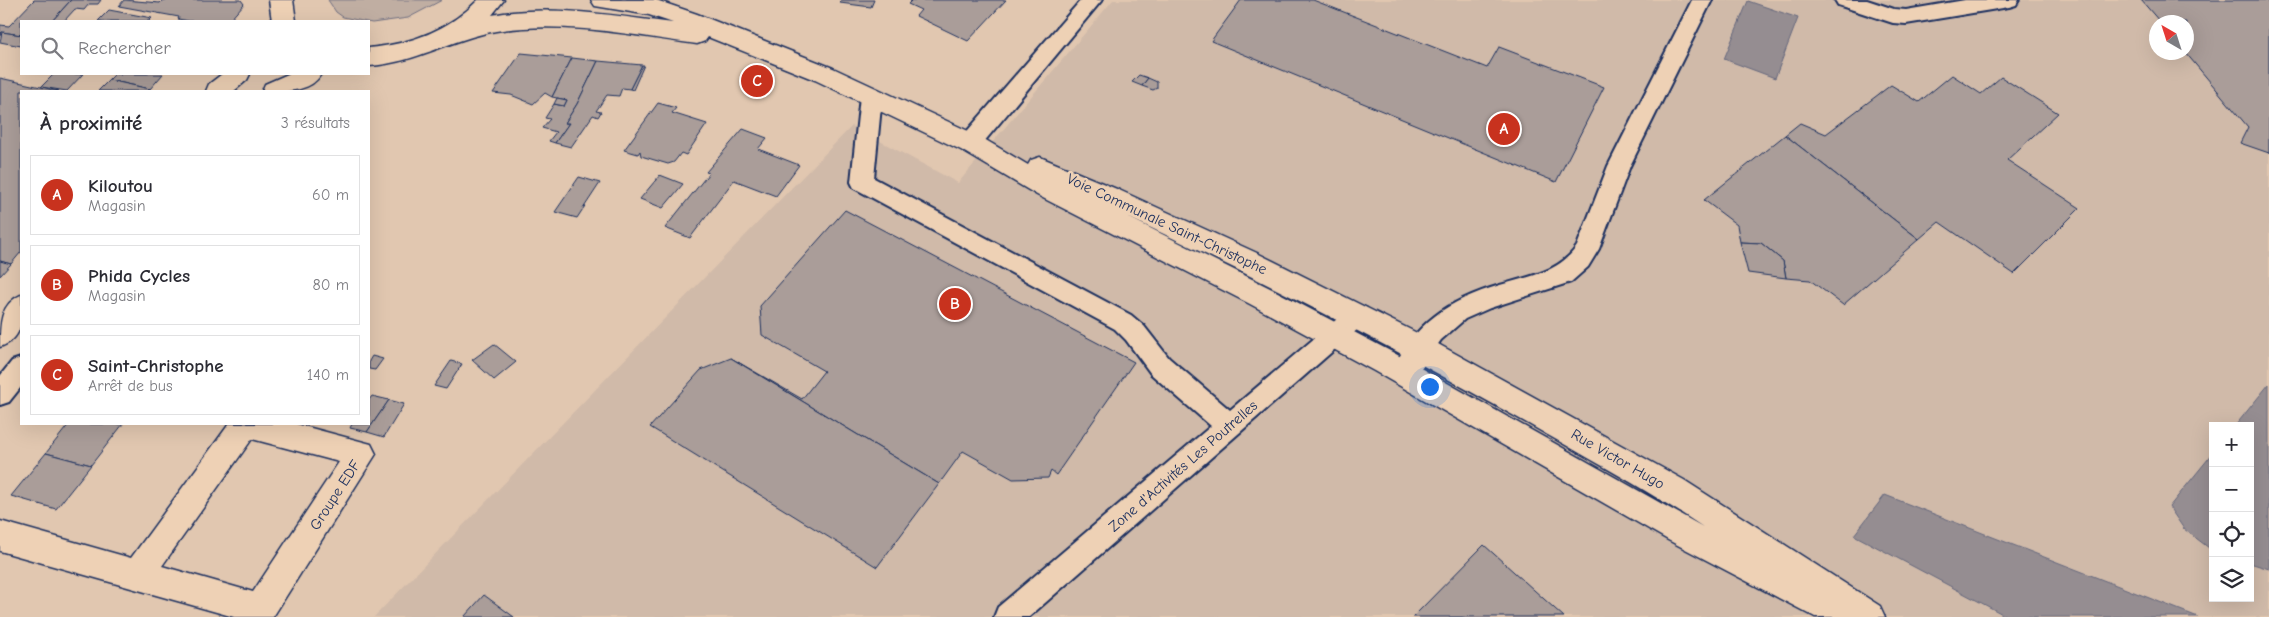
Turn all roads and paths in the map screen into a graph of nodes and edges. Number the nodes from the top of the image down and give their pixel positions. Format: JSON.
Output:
{"nodes":[{"id":1,"x":492,"y":0,"type":"edge"},
{"id":2,"x":603,"y":0,"type":"edge"},
{"id":3,"x":1092,"y":0,"type":"edge"},
{"id":4,"x":1702,"y":0,"type":"edge"},
{"id":5,"x":1845,"y":0,"type":"edge"},
{"id":6,"x":2009,"y":0,"type":"edge"},
{"id":7,"x":453,"y":32,"type":"junction"},
{"id":8,"x":733,"y":39,"type":"junction"},
{"id":9,"x":370,"y":57,"type":"edge"},
{"id":10,"x":237,"y":75,"type":"edge"},
{"id":11,"x":307,"y":75,"type":"edge"},
{"id":12,"x":219,"y":90,"type":"edge"},
{"id":13,"x":276,"y":90,"type":"edge"},
{"id":14,"x":871,"y":96,"type":"junction"},
{"id":15,"x":970,"y":144,"type":"junction"},
{"id":16,"x":1358,"y":315,"type":"junction"},
{"id":17,"x":15,"y":316,"type":"edge"},
{"id":18,"x":0,"y":335,"type":"edge"},
{"id":19,"x":1335,"y":336,"type":"junction"},
{"id":20,"x":1420,"y":348,"type":"junction"},
{"id":21,"x":0,"y":350,"type":"edge"},
{"id":22,"x":20,"y":370,"type":"edge"},
{"id":23,"x":1403,"y":373,"type":"junction"},
{"id":24,"x":0,"y":394,"type":"edge"},
{"id":25,"x":245,"y":425,"type":"edge"},
{"id":26,"x":250,"y":425,"type":"edge"},
{"id":27,"x":1230,"y":426,"type":"junction"},
{"id":28,"x":0,"y":536,"type":"edge"},
{"id":29,"x":136,"y":575,"type":"junction"},
{"id":30,"x":1008,"y":617,"type":"edge"},
{"id":31,"x":1847,"y":617,"type":"edge"},
{"id":32,"x":1869,"y":617,"type":"edge"}],
"edges":[{"from":1,"to":7,"type":"main road"},
{"from":2,"to":8,"type":"main road","name":"Voie Communale Saint-Christophe"},
{"from":3,"to":15,"type":"lane"},
{"from":4,"to":20,"type":"lane"},
{"from":5,"to":6,"type":"lane"},
{"from":7,"to":8,"type":"main road","name":"Voie Communale Saint-Christophe"},
{"from":7,"to":9,"type":"main road"},
{"from":8,"to":14,"type":"main road","name":"Voie Communale Saint-Christophe"},
{"from":10,"to":12,"type":"main road"},
{"from":11,"to":13,"type":"main road"},
{"from":14,"to":15,"type":"main road","name":"Voie Communale Saint-Christophe"},
{"from":14,"to":27,"type":"lane"},
{"from":15,"to":16,"type":"main road","name":"Voie Communale Saint-Christophe"},
{"from":15,"to":19,"type":"main road","name":"Voie Communale Saint-Christophe"},
{"from":16,"to":19,"type":"lane","name":"Zone d'Activités Les Poutrelles"},
{"from":16,"to":20,"type":"main road","name":"Rue Victor Hugo"},
{"from":17,"to":18,"type":"main road"},
{"from":17,"to":21,"type":"main road"},
{"from":19,"to":23,"type":"main road","name":"Rue Victor Hugo"},
{"from":19,"to":27,"type":"lane","name":"Zone d'Activités Les Poutrelles"},
{"from":20,"to":23,"type":"lane"},
{"from":20,"to":32,"type":"main road","name":"Rue Victor Hugo"},
{"from":22,"to":24,"type":"lane"},
{"from":23,"to":31,"type":"main road","name":"Rue Victor Hugo"},
{"from":25,"to":29,"type":"main road","name":"Groupe EDF"},
{"from":26,"to":29,"type":"main road","name":"Groupe EDF"},
{"from":27,"to":30,"type":"lane","name":"Zone d'Activités Les Poutrelles"},
{"from":28,"to":29,"type":"main road","name":"Groupe EDF"}]}
